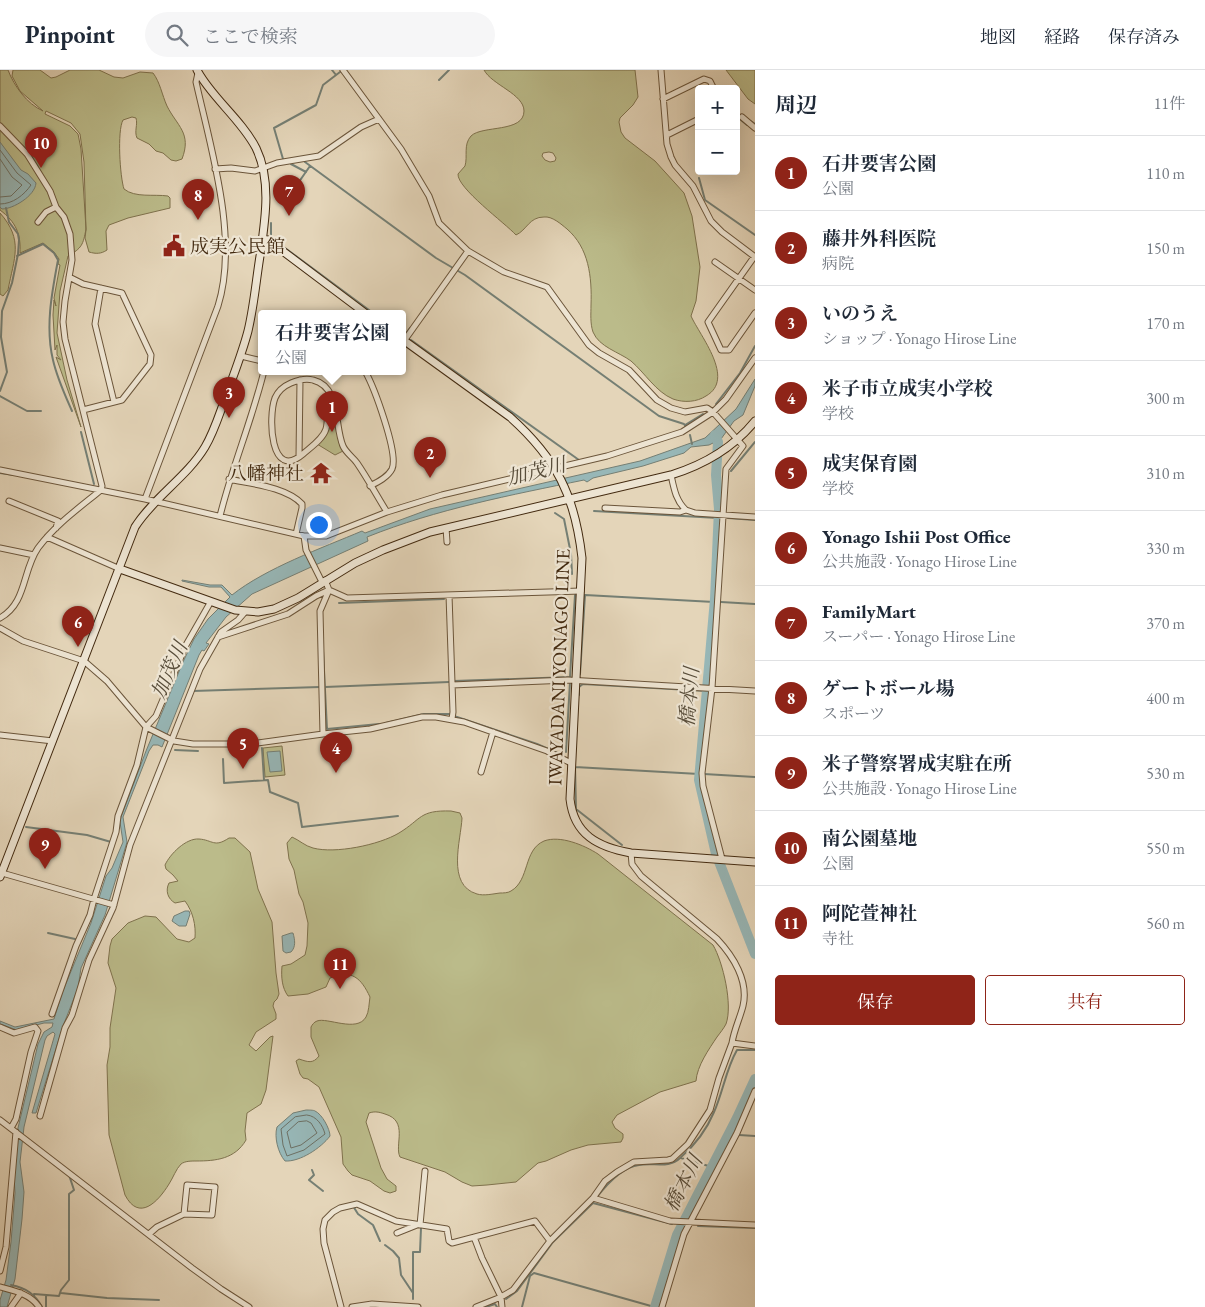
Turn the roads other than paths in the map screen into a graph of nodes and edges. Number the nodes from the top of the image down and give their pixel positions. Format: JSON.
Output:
{"nodes":[{"id":1,"x":343,"y":70,"type":"edge"},
{"id":2,"x":661,"y":70,"type":"edge"},
{"id":3,"x":197,"y":71,"type":"edge"},
{"id":4,"x":712,"y":85,"type":"edge"},
{"id":5,"x":663,"y":99,"type":"junction"},
{"id":6,"x":742,"y":117,"type":"dead end"},
{"id":7,"x":379,"y":119,"type":"junction"},
{"id":8,"x":695,"y":121,"type":"edge"},
{"id":9,"x":0,"y":126,"type":"edge"},
{"id":10,"x":755,"y":128,"type":"edge"},
{"id":11,"x":666,"y":135,"type":"junction"},
{"id":12,"x":263,"y":168,"type":"junction"},
{"id":13,"x":215,"y":169,"type":"junction"},
{"id":14,"x":56,"y":207,"type":"junction"},
{"id":15,"x":38,"y":222,"type":"dead end"},
{"id":16,"x":262,"y":239,"type":"junction"},
{"id":17,"x":468,"y":251,"type":"junction"},
{"id":18,"x":755,"y":257,"type":"edge"},
{"id":19,"x":715,"y":262,"type":"dead end"},
{"id":20,"x":69,"y":277,"type":"junction"},
{"id":21,"x":739,"y":278,"type":"junction"},
{"id":22,"x":101,"y":288,"type":"junction"},
{"id":23,"x":755,"y":290,"type":"edge"},
{"id":24,"x":361,"y":310,"type":"edge"},
{"id":25,"x":755,"y":313,"type":"edge"},
{"id":26,"x":406,"y":336,"type":"edge"},
{"id":27,"x":406,"y":342,"type":"edge"},
{"id":28,"x":241,"y":356,"type":"junction"},
{"id":29,"x":755,"y":358,"type":"edge"},
{"id":30,"x":258,"y":360,"type":"edge"},
{"id":31,"x":263,"y":375,"type":"edge"},
{"id":32,"x":367,"y":375,"type":"edge"},
{"id":33,"x":300,"y":380,"type":"junction"},
{"id":34,"x":114,"y":402,"type":"junction"},
{"id":35,"x":333,"y":402,"type":"junction"},
{"id":36,"x":83,"y":410,"type":"junction"},
{"id":37,"x":713,"y":412,"type":"junction"},
{"id":38,"x":755,"y":422,"type":"edge"},
{"id":39,"x":736,"y":440,"type":"junction"},
{"id":40,"x":299,"y":457,"type":"junction"},
{"id":41,"x":0,"y":470,"type":"edge"},
{"id":42,"x":557,"y":470,"type":"junction"},
{"id":43,"x":671,"y":475,"type":"junction"},
{"id":44,"x":229,"y":479,"type":"junction"},
{"id":45,"x":370,"y":486,"type":"junction"},
{"id":46,"x":101,"y":490,"type":"junction"},
{"id":47,"x":568,"y":496,"type":"junction"},
{"id":48,"x":145,"y":499,"type":"junction"},
{"id":49,"x":9,"y":501,"type":"dead end"},
{"id":50,"x":155,"y":502,"type":"junction"},
{"id":51,"x":605,"y":508,"type":"dead end"},
{"id":52,"x":686,"y":510,"type":"junction"},
{"id":53,"x":387,"y":512,"type":"junction"},
{"id":54,"x":720,"y":515,"type":"junction"},
{"id":55,"x":220,"y":516,"type":"junction"},
{"id":56,"x":755,"y":517,"type":"edge"},
{"id":57,"x":56,"y":528,"type":"junction"},
{"id":58,"x":446,"y":528,"type":"junction"},
{"id":59,"x":296,"y":534,"type":"junction"},
{"id":60,"x":304,"y":536,"type":"junction"},
{"id":61,"x":47,"y":537,"type":"junction"},
{"id":62,"x":446,"y":542,"type":"dead end"},
{"id":63,"x":0,"y":548,"type":"edge"},
{"id":64,"x":34,"y":555,"type":"junction"},
{"id":65,"x":120,"y":569,"type":"junction"},
{"id":66,"x":322,"y":580,"type":"junction"},
{"id":67,"x":329,"y":590,"type":"junction"},
{"id":68,"x":581,"y":591,"type":"junction"},
{"id":69,"x":448,"y":594,"type":"junction"},
{"id":70,"x":212,"y":603,"type":"junction"},
{"id":71,"x":245,"y":612,"type":"junction"},
{"id":72,"x":0,"y":618,"type":"edge"},
{"id":73,"x":0,"y":628,"type":"edge"},
{"id":74,"x":218,"y":637,"type":"junction"},
{"id":75,"x":84,"y":661,"type":"junction"},
{"id":76,"x":576,"y":680,"type":"junction"},
{"id":77,"x":452,"y":684,"type":"junction"},
{"id":78,"x":709,"y":688,"type":"junction"},
{"id":79,"x":755,"y":691,"type":"edge"},
{"id":80,"x":452,"y":719,"type":"junction"},
{"id":81,"x":146,"y":727,"type":"junction"},
{"id":82,"x":493,"y":732,"type":"junction"},
{"id":83,"x":324,"y":734,"type":"junction"},
{"id":84,"x":0,"y":735,"type":"edge"},
{"id":85,"x":168,"y":739,"type":"junction"},
{"id":86,"x":53,"y":741,"type":"junction"},
{"id":87,"x":571,"y":763,"type":"junction"},
{"id":88,"x":481,"y":772,"type":"dead end"},
{"id":89,"x":631,"y":853,"type":"junction"},
{"id":90,"x":0,"y":854,"type":"edge"},
{"id":91,"x":8,"y":856,"type":"junction"},
{"id":92,"x":718,"y":859,"type":"junction"},
{"id":93,"x":755,"y":862,"type":"edge"},
{"id":94,"x":1,"y":875,"type":"edge"},
{"id":95,"x":94,"y":899,"type":"junction"},
{"id":96,"x":114,"y":905,"type":"junction"},
{"id":97,"x":52,"y":1014,"type":"dead end"},
{"id":98,"x":0,"y":1027,"type":"edge"},
{"id":99,"x":732,"y":1043,"type":"junction"},
{"id":100,"x":755,"y":1046,"type":"edge"},
{"id":101,"x":755,"y":1091,"type":"edge"},
{"id":102,"x":48,"y":1115,"type":"dead end"},
{"id":103,"x":0,"y":1120,"type":"edge"},
{"id":104,"x":14,"y":1130,"type":"junction"},
{"id":105,"x":425,"y":1171,"type":"dead end"},
{"id":106,"x":593,"y":1198,"type":"junction"},
{"id":107,"x":184,"y":1214,"type":"junction"},
{"id":108,"x":690,"y":1222,"type":"junction"},
{"id":109,"x":418,"y":1225,"type":"junction"},
{"id":110,"x":755,"y":1225,"type":"edge"},
{"id":111,"x":397,"y":1233,"type":"dead end"},
{"id":112,"x":149,"y":1234,"type":"junction"},
{"id":113,"x":474,"y":1237,"type":"junction"},
{"id":114,"x":550,"y":1241,"type":"junction"},
{"id":115,"x":0,"y":1271,"type":"edge"},
{"id":116,"x":0,"y":1287,"type":"edge"},
{"id":117,"x":21,"y":1293,"type":"junction"},
{"id":118,"x":501,"y":1297,"type":"junction"},
{"id":119,"x":11,"y":1307,"type":"edge"},
{"id":120,"x":39,"y":1307,"type":"edge"},
{"id":121,"x":249,"y":1307,"type":"edge"},
{"id":122,"x":341,"y":1307,"type":"edge"},
{"id":123,"x":352,"y":1307,"type":"edge"},
{"id":124,"x":418,"y":1307,"type":"edge"},
{"id":125,"x":476,"y":1307,"type":"edge"},
{"id":126,"x":502,"y":1307,"type":"edge"},
{"id":127,"x":662,"y":1307,"type":"edge"}],
"edges":[{"from":1,"to":7,"type":"street"},
{"from":2,"to":5,"type":"street"},
{"from":3,"to":12,"type":"main road"},
{"from":3,"to":13,"type":"street"},
{"from":4,"to":5,"type":"street"},
{"from":5,"to":11,"type":"street"},
{"from":6,"to":10,"type":"street"},
{"from":7,"to":12,"type":"street"},
{"from":7,"to":17,"type":"street"},
{"from":8,"to":11,"type":"street"},
{"from":9,"to":14,"type":"street"},
{"from":11,"to":18,"type":"street"},
{"from":12,"to":13,"type":"street"},
{"from":12,"to":16,"type":"main road"},
{"from":13,"to":48,"type":"street"},
{"from":14,"to":15,"type":"street"},
{"from":14,"to":20,"type":"street"},
{"from":16,"to":24,"type":"main road"},
{"from":16,"to":28,"type":"main road"},
{"from":17,"to":26,"type":"street"},
{"from":17,"to":37,"type":"street"},
{"from":18,"to":21,"type":"street"},
{"from":19,"to":21,"type":"street"},
{"from":20,"to":22,"type":"street"},
{"from":20,"to":36,"type":"street"},
{"from":21,"to":23,"type":"street"},
{"from":21,"to":25,"type":"street"},
{"from":22,"to":34,"type":"street"},
{"from":22,"to":34,"type":"street"},
{"from":27,"to":42,"type":"main road","name":"IWAYADANI YONAGO LINE"},
{"from":28,"to":30,"type":"street"},
{"from":28,"to":50,"type":"main road"},
{"from":29,"to":37,"type":"street"},
{"from":31,"to":44,"type":"street"},
{"from":32,"to":45,"type":"street"},
{"from":33,"to":35,"type":"street"},
{"from":33,"to":40,"type":"street"},
{"from":33,"to":40,"type":"street"},
{"from":34,"to":36,"type":"street"},
{"from":35,"to":40,"type":"street"},
{"from":35,"to":45,"type":"street"},
{"from":36,"to":46,"type":"street"},
{"from":37,"to":39,"type":"street"},
{"from":37,"to":42,"type":"street"},
{"from":38,"to":39,"type":"main road"},
{"from":39,"to":43,"type":"main road"},
{"from":39,"to":54,"type":"street"},
{"from":41,"to":46,"type":"street"},
{"from":42,"to":47,"type":"main road","name":"IWAYADANI YONAGO LINE"},
{"from":42,"to":53,"type":"street"},
{"from":43,"to":47,"type":"main road"},
{"from":43,"to":52,"type":"street"},
{"from":44,"to":55,"type":"street"},
{"from":44,"to":59,"type":"street"},
{"from":45,"to":53,"type":"street"},
{"from":46,"to":48,"type":"street"},
{"from":46,"to":57,"type":"street"},
{"from":47,"to":58,"type":"main road"},
{"from":47,"to":68,"type":"main road","name":"IWAYADANI YONAGO LINE"},
{"from":48,"to":50,"type":"street"},
{"from":49,"to":57,"type":"street"},
{"from":50,"to":55,"type":"street"},
{"from":50,"to":65,"type":"main road"},
{"from":51,"to":52,"type":"street"},
{"from":52,"to":54,"type":"street"},
{"from":53,"to":60,"type":"street"},
{"from":54,"to":56,"type":"street"},
{"from":54,"to":78,"type":"street"},
{"from":55,"to":59,"type":"street"},
{"from":57,"to":61,"type":"street"},
{"from":58,"to":62,"type":"street"},
{"from":58,"to":66,"type":"main road"},
{"from":59,"to":60,"type":"street"},
{"from":60,"to":66,"type":"street"},
{"from":61,"to":64,"type":"street"},
{"from":61,"to":65,"type":"street"},
{"from":63,"to":64,"type":"street"},
{"from":64,"to":72,"type":"street"},
{"from":65,"to":70,"type":"main road"},
{"from":65,"to":75,"type":"main road"},
{"from":66,"to":67,"type":"street"},
{"from":66,"to":71,"type":"main road"},
{"from":67,"to":69,"type":"street"},
{"from":67,"to":74,"type":"street"},
{"from":67,"to":83,"type":"street"},
{"from":68,"to":69,"type":"street"},
{"from":68,"to":76,"type":"main road","name":"IWAYADANI YONAGO LINE"},
{"from":69,"to":77,"type":"street"},
{"from":70,"to":71,"type":"main road"},
{"from":70,"to":81,"type":"street"},
{"from":71,"to":74,"type":"street"},
{"from":73,"to":75,"type":"street"},
{"from":74,"to":85,"type":"street"},
{"from":75,"to":81,"type":"street"},
{"from":75,"to":86,"type":"main road"},
{"from":76,"to":77,"type":"street"},
{"from":76,"to":78,"type":"street"},
{"from":76,"to":87,"type":"main road","name":"IWAYADANI YONAGO LINE"},
{"from":77,"to":80,"type":"street"},
{"from":78,"to":79,"type":"street"},
{"from":78,"to":92,"type":"street"},
{"from":80,"to":82,"type":"street"},
{"from":80,"to":83,"type":"street"},
{"from":81,"to":85,"type":"street"},
{"from":81,"to":95,"type":"street"},
{"from":82,"to":87,"type":"street"},
{"from":82,"to":88,"type":"street"},
{"from":83,"to":85,"type":"street"},
{"from":84,"to":86,"type":"street"},
{"from":85,"to":96,"type":"street"},
{"from":86,"to":91,"type":"main road"},
{"from":87,"to":89,"type":"main road","name":"IWAYADANI YONAGO LINE"},
{"from":89,"to":92,"type":"main road","name":"IWAYADANI YONAGO LINE"},
{"from":89,"to":99,"type":"street"},
{"from":90,"to":91,"type":"street"},
{"from":91,"to":94,"type":"main road"},
{"from":92,"to":93,"type":"main road","name":"IWAYADANI YONAGO LINE"},
{"from":94,"to":95,"type":"street"},
{"from":95,"to":96,"type":"street"},
{"from":95,"to":97,"type":"street"},
{"from":96,"to":102,"type":"street"},
{"from":98,"to":104,"type":"street"},
{"from":99,"to":100,"type":"street"},
{"from":99,"to":106,"type":"street"},
{"from":101,"to":108,"type":"street"},
{"from":103,"to":104,"type":"street"},
{"from":104,"to":112,"type":"street"},
{"from":104,"to":115,"type":"street"},
{"from":105,"to":109,"type":"street"},
{"from":106,"to":108,"type":"street"},
{"from":106,"to":114,"type":"street"},
{"from":107,"to":107,"type":"street"},
{"from":107,"to":112,"type":"street"},
{"from":108,"to":110,"type":"street"},
{"from":108,"to":127,"type":"street"},
{"from":109,"to":111,"type":"street"},
{"from":109,"to":113,"type":"street"},
{"from":109,"to":122,"type":"street"},
{"from":112,"to":121,"type":"street"},
{"from":113,"to":114,"type":"street"},
{"from":113,"to":118,"type":"street"},
{"from":114,"to":118,"type":"street"},
{"from":116,"to":117,"type":"street"},
{"from":117,"to":119,"type":"street"},
{"from":117,"to":120,"type":"street"},
{"from":118,"to":125,"type":"street"},
{"from":118,"to":126,"type":"street"},
{"from":123,"to":124,"type":"street"}]}
